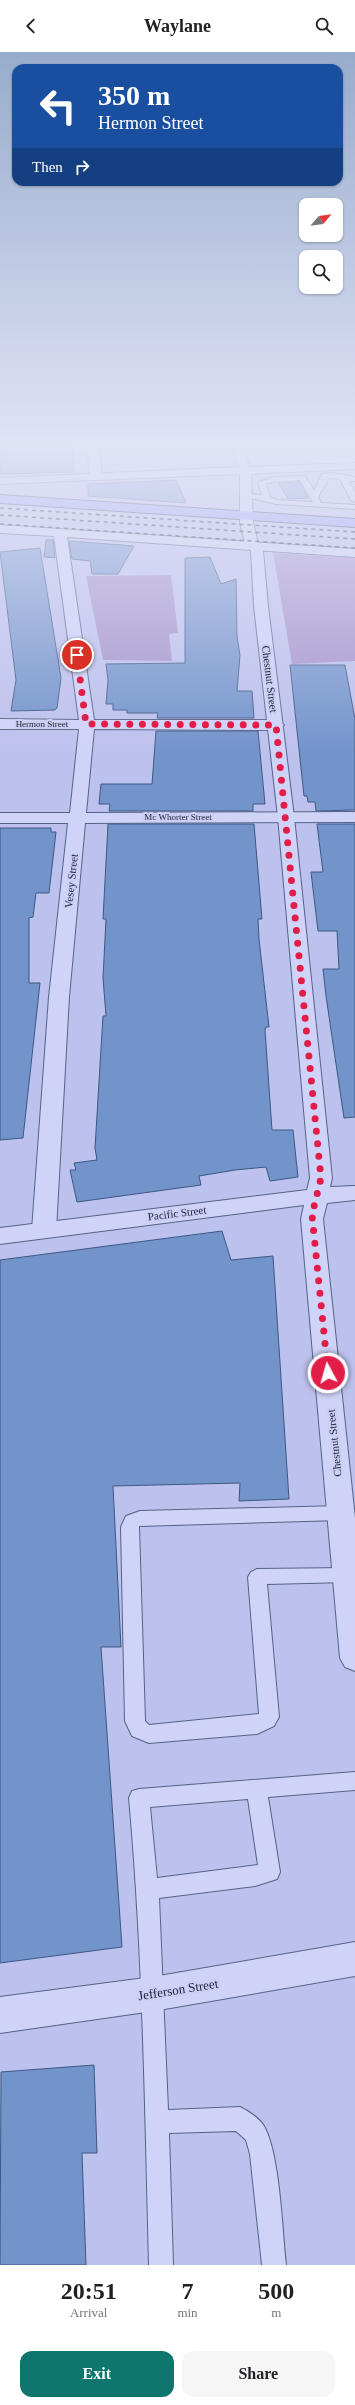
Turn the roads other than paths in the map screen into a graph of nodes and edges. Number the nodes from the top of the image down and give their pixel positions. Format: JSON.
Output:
{"nodes":[{"id":1,"x":62,"y":547,"type":"edge"},
{"id":2,"x":254,"y":547,"type":"edge"},
{"id":3,"x":269,"y":547,"type":"edge"},
{"id":4,"x":355,"y":554,"type":"edge"},
{"id":5,"x":0,"y":724,"type":"edge"},
{"id":6,"x":86,"y":724,"type":"junction"},
{"id":7,"x":276,"y":725,"type":"junction"},
{"id":8,"x":286,"y":817,"type":"junction"},
{"id":9,"x":355,"y":817,"type":"edge"},
{"id":10,"x":0,"y":818,"type":"edge"},
{"id":11,"x":77,"y":818,"type":"junction"},
{"id":12,"x":355,"y":1193,"type":"edge"},
{"id":13,"x":316,"y":1196,"type":"junction"},
{"id":14,"x":44,"y":1230,"type":"junction"},
{"id":15,"x":0,"y":1236,"type":"edge"},
{"id":16,"x":341,"y":1512,"type":"junction"},
{"id":17,"x":348,"y":1575,"type":"junction"},
{"id":18,"x":355,"y":1658,"type":"edge"},
{"id":19,"x":355,"y":1781,"type":"edge"},
{"id":20,"x":257,"y":1789,"type":"junction"},
{"id":21,"x":148,"y":1889,"type":"junction"},
{"id":22,"x":355,"y":1959,"type":"edge"},
{"id":23,"x":153,"y":1994,"type":"junction"},
{"id":24,"x":0,"y":2015,"type":"edge"},
{"id":25,"x":157,"y":2122,"type":"junction"},
{"id":26,"x":161,"y":2265,"type":"edge"},
{"id":27,"x":274,"y":2265,"type":"edge"}],
"edges":[{"from":1,"to":6,"type":"street","name":"Vesey Street"},
{"from":2,"to":7,"type":"street","name":"Chestnut Street"},
{"from":3,"to":4,"type":"street"},
{"from":5,"to":6,"type":"street","name":"Hermon Street"},
{"from":6,"to":7,"type":"street","name":"Hermon Street"},
{"from":6,"to":11,"type":"street","name":"Vesey Street"},
{"from":7,"to":8,"type":"street","name":"Chestnut Street"},
{"from":8,"to":9,"type":"street","name":"Mc Whorter Street"},
{"from":8,"to":11,"type":"street","name":"Mc Whorter Street"},
{"from":8,"to":13,"type":"street","name":"Chestnut Street"},
{"from":10,"to":11,"type":"street","name":"Mc Whorter Street"},
{"from":11,"to":14,"type":"street","name":"Vesey Street"},
{"from":12,"to":13,"type":"street","name":"Pacific Street"},
{"from":13,"to":14,"type":"street","name":"Pacific Street"},
{"from":13,"to":16,"type":"street","name":"Chestnut Street"},
{"from":14,"to":15,"type":"street","name":"Pacific Street"},
{"from":16,"to":17,"type":"street","name":"Chestnut Street"},
{"from":16,"to":17,"type":"lane"},
{"from":17,"to":18,"type":"street","name":"Chestnut Street"},
{"from":19,"to":20,"type":"lane"},
{"from":20,"to":21,"type":"lane"},
{"from":20,"to":21,"type":"lane"},
{"from":21,"to":23,"type":"lane"},
{"from":22,"to":23,"type":"street","name":"Jefferson Street"},
{"from":23,"to":24,"type":"street","name":"Jefferson Street"},
{"from":23,"to":25,"type":"lane"},
{"from":25,"to":26,"type":"lane"},
{"from":25,"to":27,"type":"lane"}]}
